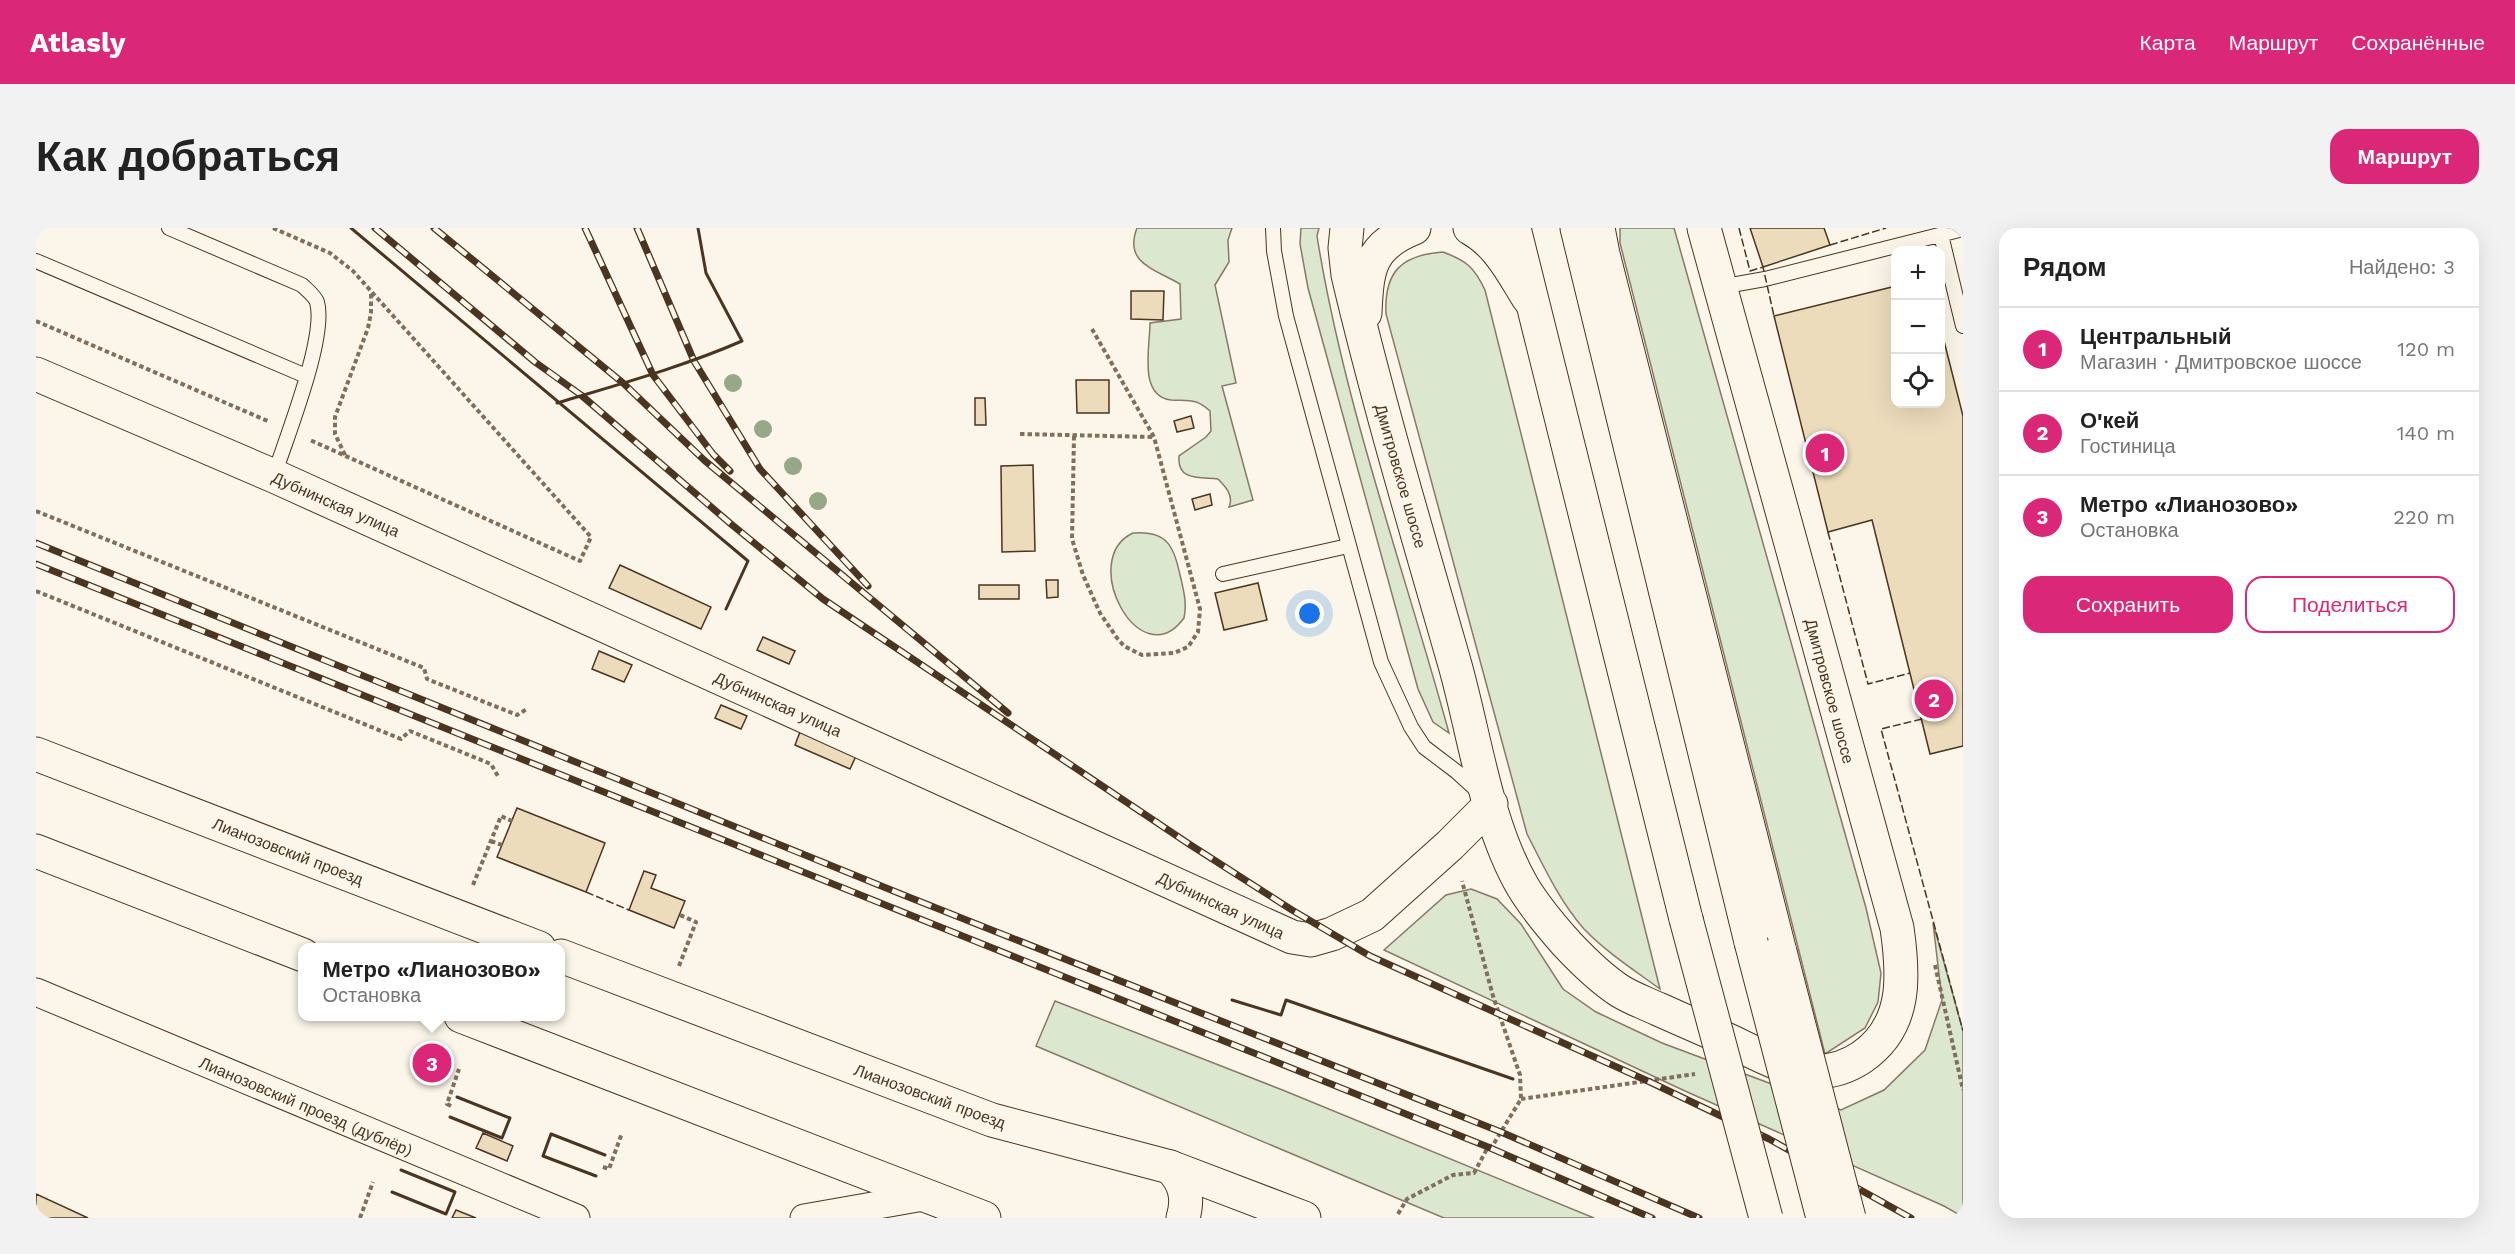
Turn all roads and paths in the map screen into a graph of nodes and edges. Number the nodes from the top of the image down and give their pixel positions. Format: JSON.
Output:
{"nodes":[{"id":1,"x":169,"y":228,"type":"edge"},
{"id":2,"x":273,"y":228,"type":"edge"},
{"id":3,"x":1273,"y":228,"type":"edge"},
{"id":4,"x":1347,"y":228,"type":"edge"},
{"id":5,"x":1414,"y":228,"type":"edge"},
{"id":6,"x":1470,"y":228,"type":"edge"},
{"id":7,"x":1514,"y":228,"type":"edge"},
{"id":8,"x":1577,"y":228,"type":"edge"},
{"id":9,"x":1598,"y":228,"type":"edge"},
{"id":10,"x":1963,"y":229,"type":"edge"},
{"id":11,"x":1703,"y":231,"type":"edge"},
{"id":12,"x":1941,"y":235,"type":"junction"},
{"id":13,"x":36,"y":261,"type":"edge"},
{"id":14,"x":1718,"y":287,"type":"junction"},
{"id":15,"x":371,"y":291,"type":"junction"},
{"id":16,"x":1532,"y":304,"type":"junction"},
{"id":17,"x":1963,"y":326,"type":"edge"},
{"id":18,"x":1092,"y":329,"type":"dead end"},
{"id":19,"x":1364,"y":342,"type":"junction"},
{"id":20,"x":36,"y":374,"type":"edge"},
{"id":21,"x":306,"y":376,"type":"junction"},
{"id":22,"x":1020,"y":434,"type":"dead end"},
{"id":23,"x":1074,"y":435,"type":"junction"},
{"id":24,"x":1154,"y":437,"type":"junction"},
{"id":25,"x":345,"y":456,"type":"dead end"},
{"id":26,"x":274,"y":476,"type":"junction"},
{"id":27,"x":36,"y":511,"type":"edge"},
{"id":28,"x":1348,"y":546,"type":"junction"},
{"id":29,"x":580,"y":561,"type":"dead end"},
{"id":30,"x":1223,"y":574,"type":"dead end"},
{"id":31,"x":36,"y":591,"type":"edge"},
{"id":32,"x":527,"y":709,"type":"dead end"},
{"id":33,"x":36,"y":754,"type":"edge"},
{"id":34,"x":499,"y":778,"type":"dead end"},
{"id":35,"x":1491,"y":804,"type":"junction"},
{"id":36,"x":512,"y":821,"type":"dead end"},
{"id":37,"x":491,"y":841,"type":"junction"},
{"id":38,"x":502,"y":845,"type":"dead end"},
{"id":39,"x":36,"y":852,"type":"edge"},
{"id":40,"x":1462,"y":881,"type":"dead end"},
{"id":41,"x":473,"y":885,"type":"dead end"},
{"id":42,"x":680,"y":915,"type":"dead end"},
{"id":43,"x":526,"y":943,"type":"edge"},
{"id":44,"x":1766,"y":947,"type":"junction"},
{"id":45,"x":298,"y":953,"type":"edge"},
{"id":46,"x":1932,"y":955,"type":"dead end"},
{"id":47,"x":565,"y":958,"type":"edge"},
{"id":48,"x":679,"y":967,"type":"dead end"},
{"id":49,"x":36,"y":992,"type":"edge"},
{"id":50,"x":471,"y":1021,"type":"edge"},
{"id":51,"x":459,"y":1069,"type":"dead end"},
{"id":52,"x":1705,"y":1073,"type":"dead end"},
{"id":53,"x":1963,"y":1090,"type":"edge"},
{"id":54,"x":1521,"y":1099,"type":"junction"},
{"id":55,"x":451,"y":1106,"type":"dead end"},
{"id":56,"x":622,"y":1133,"type":"dead end"},
{"id":57,"x":603,"y":1167,"type":"dead end"},
{"id":58,"x":1178,"y":1170,"type":"junction"},
{"id":59,"x":373,"y":1182,"type":"dead end"},
{"id":60,"x":929,"y":1196,"type":"junction"},
{"id":61,"x":1398,"y":1214,"type":"dead end"},
{"id":62,"x":360,"y":1218,"type":"edge"},
{"id":63,"x":574,"y":1218,"type":"edge"},
{"id":64,"x":804,"y":1218,"type":"edge"},
{"id":65,"x":984,"y":1218,"type":"edge"},
{"id":66,"x":1184,"y":1218,"type":"edge"},
{"id":67,"x":1240,"y":1218,"type":"edge"},
{"id":68,"x":1304,"y":1218,"type":"edge"},
{"id":69,"x":1766,"y":1218,"type":"edge"},
{"id":70,"x":1823,"y":1218,"type":"edge"},
{"id":71,"x":1849,"y":1218,"type":"edge"}],
"edges":[{"from":1,"to":21,"type":"lane"},
{"from":2,"to":15,"type":"path"},
{"from":3,"to":28,"type":"lane"},
{"from":4,"to":19,"type":"street","name":"Дмитровское шоссе"},
{"from":5,"to":19,"type":"street","name":"Дмитровское шоссе"},
{"from":6,"to":16,"type":"street"},
{"from":7,"to":16,"type":"street"},
{"from":8,"to":44,"type":"street"},
{"from":9,"to":44,"type":"street"},
{"from":10,"to":12,"type":"lane"},
{"from":11,"to":14,"type":"street","name":"Дмитровское шоссе"},
{"from":12,"to":14,"type":"lane"},
{"from":12,"to":17,"type":"lane"},
{"from":13,"to":21,"type":"lane"},
{"from":14,"to":35,"type":"street","name":"Дмитровское шоссе"},
{"from":15,"to":25,"type":"path"},
{"from":15,"to":29,"type":"path"},
{"from":16,"to":69,"type":"street","bridge":true},
{"from":18,"to":24,"type":"path"},
{"from":19,"to":35,"type":"street","name":"Дмитровское шоссе"},
{"from":20,"to":26,"type":"street","name":"Дубнинская улица"},
{"from":21,"to":26,"type":"lane"},
{"from":22,"to":23,"type":"path"},
{"from":23,"to":24,"type":"path"},
{"from":23,"to":24,"type":"path"},
{"from":26,"to":35,"type":"street","name":"Дубнинская улица"},
{"from":27,"to":32,"type":"path"},
{"from":28,"to":30,"type":"lane"},
{"from":28,"to":35,"type":"lane"},
{"from":31,"to":34,"type":"path"},
{"from":33,"to":43,"type":"street","name":"Лианозовский проезд"},
{"from":36,"to":37,"type":"path"},
{"from":37,"to":38,"type":"path"},
{"from":37,"to":41,"type":"path"},
{"from":39,"to":45,"type":"street"},
{"from":40,"to":54,"type":"path"},
{"from":42,"to":48,"type":"path"},
{"from":44,"to":70,"type":"street","bridge":true},
{"from":44,"to":71,"type":"street","bridge":true},
{"from":46,"to":53,"type":"path"},
{"from":47,"to":58,"type":"street","name":"Лианозовский проезд"},
{"from":49,"to":63,"type":"street","name":"Лианозовский проезд (дублёр)"},
{"from":50,"to":60,"type":"street"},
{"from":51,"to":55,"type":"path"},
{"from":52,"to":54,"type":"path"},
{"from":54,"to":61,"type":"path"},
{"from":56,"to":57,"type":"path"},
{"from":58,"to":66,"type":"street"},
{"from":58,"to":67,"type":"street"},
{"from":58,"to":68,"type":"street","name":"Лианозовский проезд"},
{"from":59,"to":62,"type":"path"},
{"from":60,"to":64,"type":"street"},
{"from":60,"to":65,"type":"street"}]}
